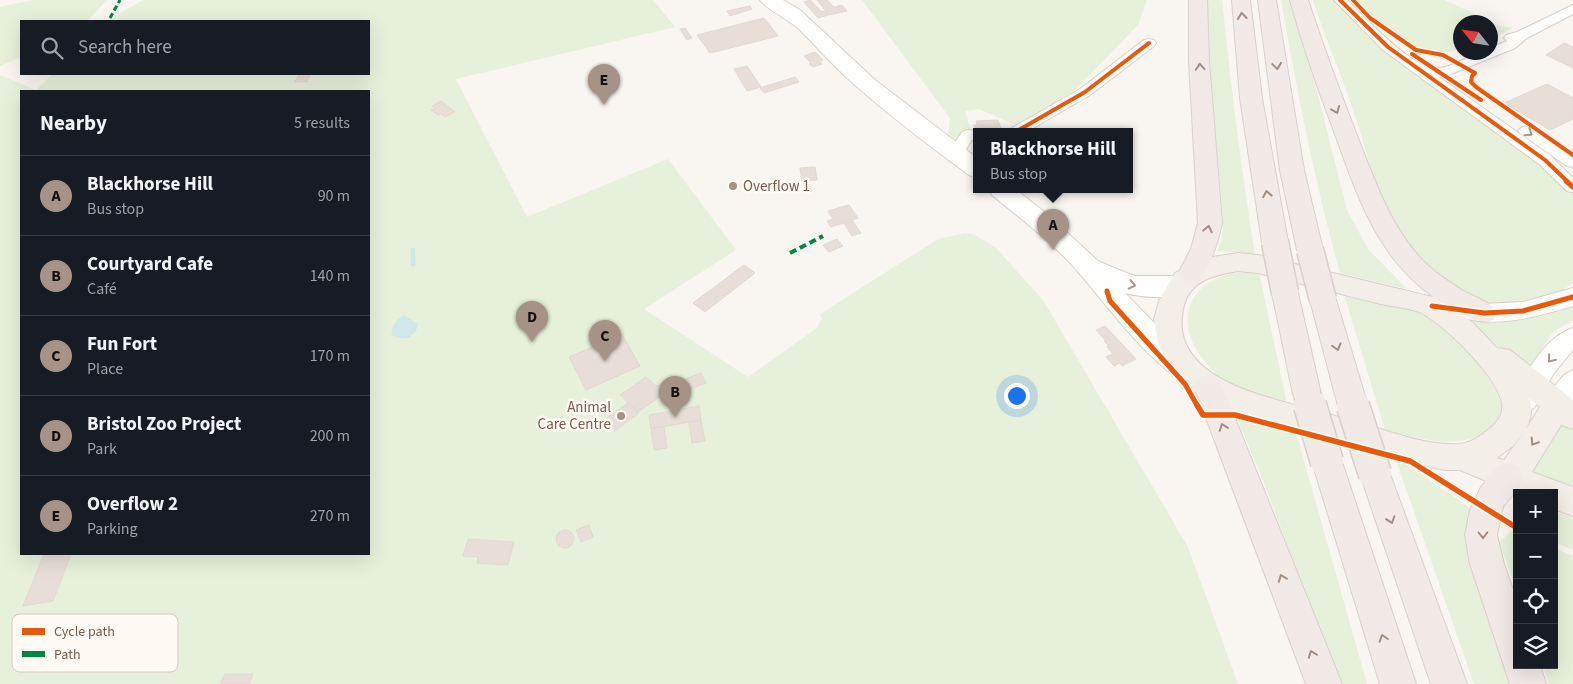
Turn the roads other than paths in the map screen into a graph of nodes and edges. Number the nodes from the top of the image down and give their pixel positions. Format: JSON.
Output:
{"nodes":[{"id":1,"x":769,"y":0,"type":"edge"},
{"id":2,"x":1198,"y":0,"type":"edge"},
{"id":3,"x":1241,"y":0,"type":"edge"},
{"id":4,"x":1267,"y":0,"type":"edge"},
{"id":5,"x":1299,"y":0,"type":"edge"},
{"id":6,"x":1340,"y":0,"type":"edge"},
{"id":7,"x":1573,"y":8,"type":"edge"},
{"id":8,"x":1522,"y":35,"type":"junction"},
{"id":9,"x":1498,"y":42,"type":"edge"},
{"id":10,"x":1149,"y":43,"type":"dead end"},
{"id":11,"x":1453,"y":57,"type":"edge"},
{"id":12,"x":1415,"y":61,"type":"junction"},
{"id":13,"x":1458,"y":67,"type":"junction"},
{"id":14,"x":1441,"y":73,"type":"junction"},
{"id":15,"x":1460,"y":86,"type":"junction"},
{"id":16,"x":1022,"y":128,"type":"edge"},
{"id":17,"x":1345,"y":132,"type":"junction"},
{"id":18,"x":973,"y":134,"type":"edge"},
{"id":19,"x":955,"y":154,"type":"junction"},
{"id":20,"x":1573,"y":162,"type":"edge"},
{"id":21,"x":973,"y":167,"type":"edge"},
{"id":22,"x":1573,"y":187,"type":"edge"},
{"id":23,"x":1005,"y":193,"type":"edge"},
{"id":24,"x":1088,"y":266,"type":"junction"},
{"id":25,"x":1185,"y":280,"type":"junction"},
{"id":26,"x":1571,"y":296,"type":"edge"},
{"id":27,"x":1432,"y":306,"type":"junction"},
{"id":28,"x":1474,"y":321,"type":"junction"},
{"id":29,"x":1573,"y":337,"type":"edge"},
{"id":30,"x":1197,"y":378,"type":"junction"},
{"id":31,"x":1573,"y":380,"type":"edge"},
{"id":32,"x":1534,"y":385,"type":"junction"},
{"id":33,"x":1566,"y":411,"type":"edge"},
{"id":34,"x":1514,"y":422,"type":"junction"},
{"id":35,"x":1461,"y":457,"type":"junction"},
{"id":36,"x":1508,"y":477,"type":"junction"},
{"id":37,"x":1540,"y":489,"type":"edge"},
{"id":38,"x":1558,"y":496,"type":"edge"},
{"id":39,"x":1573,"y":502,"type":"edge"},
{"id":40,"x":1513,"y":639,"type":"edge"},
{"id":41,"x":1523,"y":669,"type":"edge"},
{"id":42,"x":1324,"y":684,"type":"edge"},
{"id":43,"x":1398,"y":684,"type":"edge"},
{"id":44,"x":1448,"y":684,"type":"edge"},
{"id":45,"x":1528,"y":684,"type":"edge"}],
"edges":[{"from":1,"to":19,"type":"main road"},
{"from":25,"to":2,"type":"highway","one_way":true},
{"from":43,"to":3,"type":"highway","one_way":true,"bridge":true},
{"from":4,"to":44,"type":"highway","one_way":true,"bridge":true},
{"from":5,"to":17,"type":"highway","one_way":true},
{"from":6,"to":12,"type":"street"},
{"from":7,"to":8,"type":"street"},
{"from":8,"to":9,"type":"street"},
{"from":8,"to":13,"type":"street"},
{"from":10,"to":16,"type":"street"},
{"from":11,"to":12,"type":"street"},
{"from":12,"to":14,"type":"street"},
{"from":12,"to":22,"type":"street"},
{"from":13,"to":14,"type":"street"},
{"from":13,"to":15,"type":"street"},
{"from":14,"to":15,"type":"street"},
{"from":15,"to":20,"type":"street","one_way":true},
{"from":17,"to":27,"type":"highway"},
{"from":17,"to":28,"type":"highway"},
{"from":18,"to":19,"type":"street"},
{"from":19,"to":21,"type":"main road"},
{"from":23,"to":24,"type":"main road"},
{"from":24,"to":25,"type":"main road","one_way":true},
{"from":24,"to":30,"type":"main road"},
{"from":25,"to":27,"type":"main road"},
{"from":25,"to":30,"type":"main road"},
{"from":26,"to":28,"type":"street"},
{"from":27,"to":28,"type":"main road"},
{"from":28,"to":32,"type":"main road"},
{"from":28,"to":34,"type":"main road"},
{"from":29,"to":32,"type":"street","one_way":true},
{"from":30,"to":35,"type":"main road"},
{"from":42,"to":30,"type":"highway","one_way":true},
{"from":31,"to":33,"type":"street"},
{"from":32,"to":33,"type":"main road"},
{"from":32,"to":34,"type":"street"},
{"from":33,"to":36,"type":"main road","one_way":true},
{"from":34,"to":35,"type":"main road"},
{"from":35,"to":36,"type":"main road"},
{"from":36,"to":37,"type":"main road"},
{"from":36,"to":40,"type":"highway","one_way":true},
{"from":38,"to":39,"type":"main road"},
{"from":41,"to":45,"type":"highway"}]}
